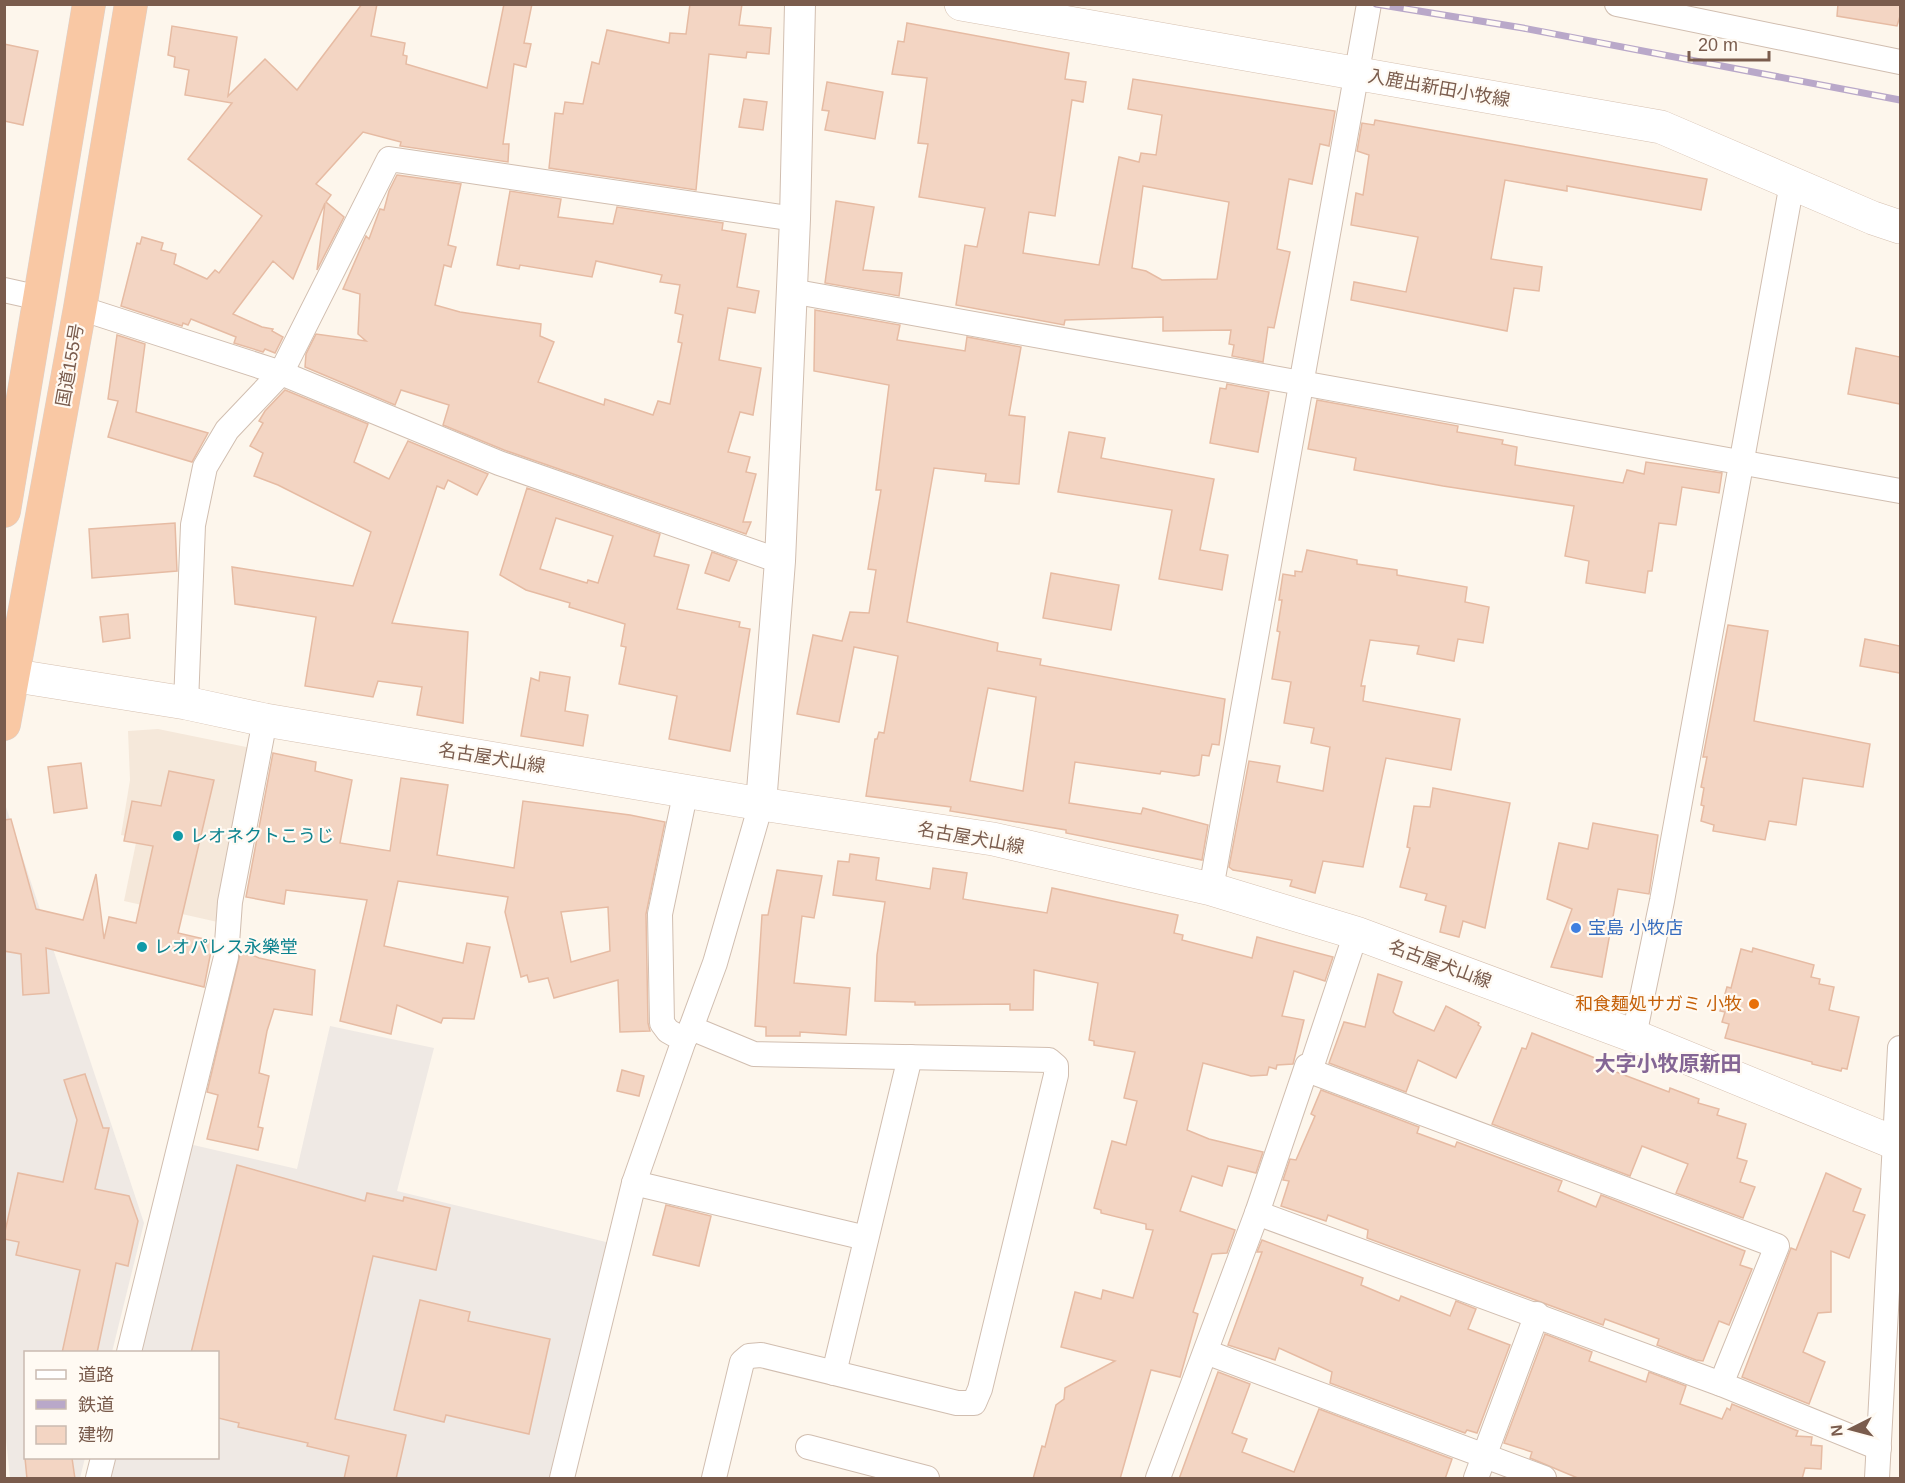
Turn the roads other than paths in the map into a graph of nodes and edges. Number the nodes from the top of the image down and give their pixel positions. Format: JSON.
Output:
{"nodes":[{"id":1,"x":89,"y":4,"type":"edge"},
{"id":2,"x":131,"y":4,"type":"edge"},
{"id":3,"x":800,"y":4,"type":"edge"},
{"id":4,"x":961,"y":4,"type":"edge"},
{"id":5,"x":1369,"y":4,"type":"edge"},
{"id":6,"x":1617,"y":4,"type":"edge"},
{"id":7,"x":1730,"y":15,"type":"edge"},
{"id":8,"x":1900,"y":62,"type":"edge"},
{"id":9,"x":1356,"y":74,"type":"junction"},
{"id":10,"x":1792,"y":183,"type":"junction"},
{"id":11,"x":795,"y":219,"type":"junction"},
{"id":12,"x":1900,"y":227,"type":"edge"},
{"id":13,"x":4,"y":290,"type":"edge"},
{"id":14,"x":791,"y":291,"type":"junction"},
{"id":15,"x":40,"y":298,"type":"junction"},
{"id":16,"x":80,"y":308,"type":"junction"},
{"id":17,"x":281,"y":373,"type":"junction"},
{"id":18,"x":1301,"y":381,"type":"junction"},
{"id":19,"x":1741,"y":462,"type":"junction"},
{"id":20,"x":1900,"y":491,"type":"edge"},
{"id":21,"x":4,"y":511,"type":"edge"},
{"id":22,"x":780,"y":561,"type":"junction"},
{"id":23,"x":9,"y":675,"type":"edge"},
{"id":24,"x":186,"y":703,"type":"junction"},
{"id":25,"x":265,"y":720,"type":"junction"},
{"id":26,"x":4,"y":724,"type":"edge"},
{"id":27,"x":686,"y":790,"type":"junction"},
{"id":28,"x":761,"y":804,"type":"junction"},
{"id":29,"x":1211,"y":889,"type":"junction"},
{"id":30,"x":1356,"y":933,"type":"junction"},
{"id":31,"x":687,"y":1034,"type":"junction"},
{"id":32,"x":1634,"y":1036,"type":"junction"},
{"id":33,"x":1900,"y":1048,"type":"edge"},
{"id":34,"x":910,"y":1057,"type":"junction"},
{"id":35,"x":1310,"y":1071,"type":"junction"},
{"id":36,"x":1897,"y":1144,"type":"edge"},
{"id":37,"x":634,"y":1183,"type":"junction"},
{"id":38,"x":1257,"y":1213,"type":"junction"},
{"id":39,"x":866,"y":1238,"type":"junction"},
{"id":40,"x":1537,"y":1314,"type":"junction"},
{"id":41,"x":129,"y":1351,"type":"edge"},
{"id":42,"x":1206,"y":1352,"type":"junction"},
{"id":43,"x":834,"y":1373,"type":"junction"},
{"id":44,"x":1721,"y":1383,"type":"junction"},
{"id":45,"x":808,"y":1447,"type":"dead end"},
{"id":46,"x":1879,"y":1448,"type":"junction"},
{"id":47,"x":1485,"y":1455,"type":"junction"},
{"id":48,"x":103,"y":1459,"type":"edge"},
{"id":49,"x":98,"y":1479,"type":"edge"},
{"id":50,"x":562,"y":1479,"type":"edge"},
{"id":51,"x":714,"y":1479,"type":"edge"},
{"id":52,"x":927,"y":1479,"type":"edge"},
{"id":53,"x":1158,"y":1479,"type":"edge"},
{"id":54,"x":1476,"y":1479,"type":"edge"},
{"id":55,"x":1544,"y":1479,"type":"edge"},
{"id":56,"x":1877,"y":1479,"type":"edge"}],
"edges":[{"from":1,"to":15,"type":"highway"},
{"from":2,"to":16,"type":"highway","name":"国道155号"},
{"from":3,"to":11,"type":"street"},
{"from":4,"to":9,"type":"main road","name":"入鹿出新田小牧線"},
{"from":5,"to":9,"type":"street"},
{"from":6,"to":7,"type":"street"},
{"from":7,"to":8,"type":"street"},
{"from":9,"to":10,"type":"main road","name":"入鹿出新田小牧線"},
{"from":9,"to":18,"type":"street"},
{"from":10,"to":12,"type":"main road","name":"入鹿出新田小牧線"},
{"from":10,"to":19,"type":"street"},
{"from":11,"to":14,"type":"street"},
{"from":11,"to":17,"type":"street"},
{"from":13,"to":15,"type":"street"},
{"from":14,"to":18,"type":"street"},
{"from":14,"to":22,"type":"street"},
{"from":15,"to":21,"type":"highway"},
{"from":16,"to":17,"type":"street"},
{"from":16,"to":23,"type":"highway","name":"国道155号"},
{"from":17,"to":22,"type":"street"},
{"from":17,"to":24,"type":"street"},
{"from":18,"to":19,"type":"street"},
{"from":18,"to":29,"type":"street"},
{"from":19,"to":20,"type":"street"},
{"from":19,"to":32,"type":"street"},
{"from":22,"to":28,"type":"street"},
{"from":23,"to":24,"type":"main road","name":"名古屋犬山線"},
{"from":23,"to":26,"type":"highway","name":"国道155号"},
{"from":24,"to":25,"type":"main road","name":"名古屋犬山線"},
{"from":25,"to":27,"type":"main road","name":"名古屋犬山線"},
{"from":25,"to":41,"type":"street"},
{"from":27,"to":28,"type":"main road","name":"名古屋犬山線"},
{"from":27,"to":31,"type":"street"},
{"from":28,"to":29,"type":"main road","name":"名古屋犬山線"},
{"from":28,"to":31,"type":"street"},
{"from":29,"to":30,"type":"main road","name":"名古屋犬山線"},
{"from":30,"to":32,"type":"main road","name":"名古屋犬山線"},
{"from":30,"to":35,"type":"street"},
{"from":31,"to":34,"type":"street"},
{"from":31,"to":37,"type":"street"},
{"from":32,"to":36,"type":"main road","name":"名古屋犬山線"},
{"from":33,"to":36,"type":"street"},
{"from":34,"to":39,"type":"street"},
{"from":34,"to":43,"type":"street"},
{"from":35,"to":38,"type":"street"},
{"from":35,"to":44,"type":"street"},
{"from":36,"to":46,"type":"street"},
{"from":37,"to":39,"type":"street"},
{"from":37,"to":50,"type":"street"},
{"from":38,"to":40,"type":"street"},
{"from":38,"to":42,"type":"street"},
{"from":39,"to":43,"type":"street"},
{"from":40,"to":44,"type":"street"},
{"from":40,"to":47,"type":"street"},
{"from":42,"to":47,"type":"street"},
{"from":42,"to":53,"type":"street"},
{"from":43,"to":51,"type":"street"},
{"from":44,"to":46,"type":"street"},
{"from":45,"to":52,"type":"street"},
{"from":46,"to":56,"type":"street"},
{"from":47,"to":54,"type":"street"},
{"from":47,"to":55,"type":"street"},
{"from":48,"to":49,"type":"street"}]}
